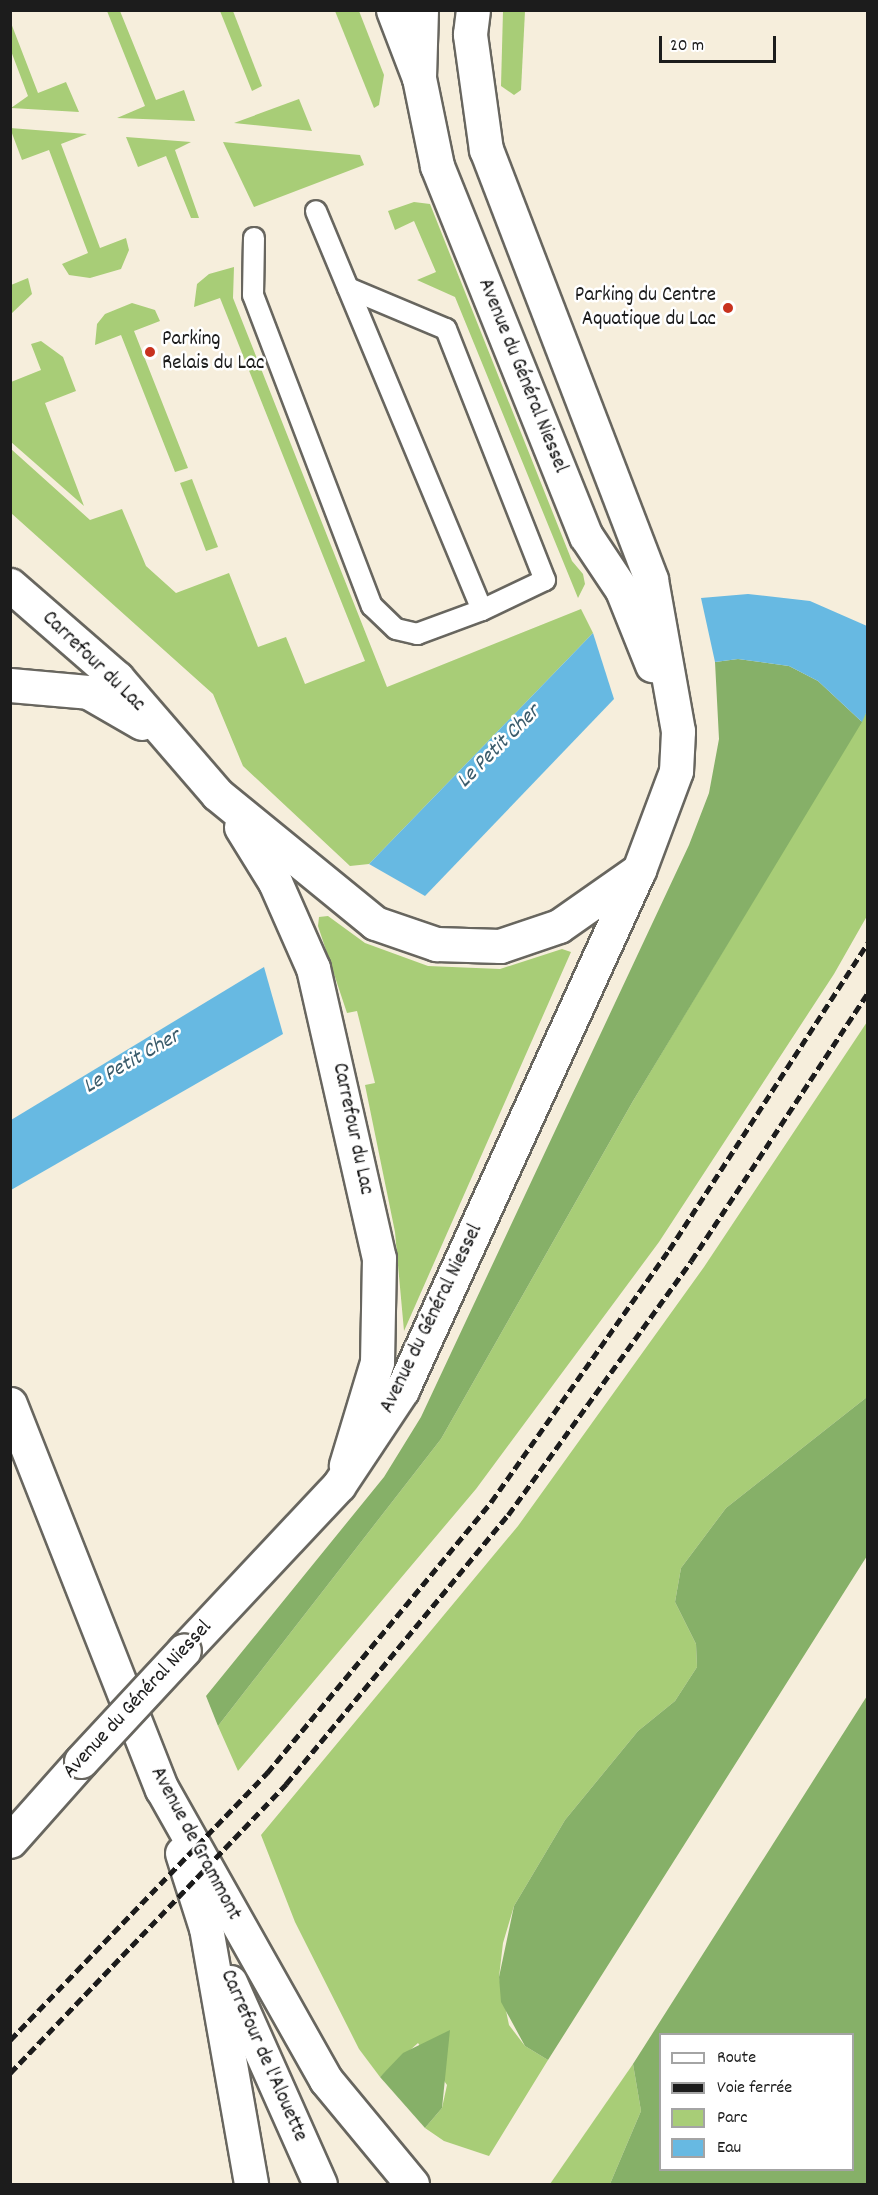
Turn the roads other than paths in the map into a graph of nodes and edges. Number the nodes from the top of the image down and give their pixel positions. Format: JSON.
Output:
{"nodes":[{"id":1,"x":393,"y":10,"type":"edge"},
{"id":2,"x":421,"y":10,"type":"edge"},
{"id":3,"x":472,"y":22,"type":"edge"},
{"id":4,"x":419,"y":78,"type":"junction"},
{"id":5,"x":316,"y":212,"type":"dead end"},
{"id":6,"x":254,"y":238,"type":"dead end"},
{"id":7,"x":348,"y":288,"type":"junction"},
{"id":8,"x":10,"y":585,"type":"edge"},
{"id":9,"x":482,"y":610,"type":"junction"},
{"id":10,"x":10,"y":685,"type":"edge"},
{"id":11,"x":678,"y":731,"type":"junction"},
{"id":12,"x":170,"y":744,"type":"junction"},
{"id":13,"x":218,"y":794,"type":"junction"},
{"id":14,"x":639,"y":870,"type":"junction"},
{"id":15,"x":10,"y":1404,"type":"edge"},
{"id":16,"x":339,"y":1485,"type":"junction"},
{"id":17,"x":162,"y":1789,"type":"junction"},
{"id":18,"x":10,"y":1841,"type":"edge"},
{"id":19,"x":206,"y":1928,"type":"junction"},
{"id":20,"x":250,"y":2184,"type":"edge"},
{"id":21,"x":320,"y":2184,"type":"edge"},
{"id":22,"x":412,"y":2184,"type":"edge"}],
"edges":[{"from":1,"to":4,"type":"street","name":"Avenue du Général Niessel"},
{"from":2,"to":4,"type":"street"},
{"from":3,"to":11,"type":"street","name":"Avenue du Général Niessel"},
{"from":4,"to":11,"type":"street","name":"Avenue du Général Niessel"},
{"from":5,"to":7,"type":"lane"},
{"from":6,"to":9,"type":"lane"},
{"from":7,"to":9,"type":"lane"},
{"from":7,"to":9,"type":"lane"},
{"from":8,"to":12,"type":"street","name":"Carrefour du Lac"},
{"from":10,"to":12,"type":"street","name":"Carrefour du Lac"},
{"from":11,"to":14,"type":"street","name":"Avenue du Général Niessel"},
{"from":12,"to":13,"type":"street","name":"Carrefour du Lac"},
{"from":13,"to":14,"type":"street","name":"Carrefour du Lac"},
{"from":13,"to":16,"type":"street","name":"Carrefour du Lac"},
{"from":14,"to":16,"type":"street","name":"Avenue du Général Niessel"},
{"from":15,"to":17,"type":"street","name":"Avenue de Grammont"},
{"from":16,"to":18,"type":"street","name":"Avenue du Général Niessel","bridge":true},
{"from":17,"to":19,"type":"street","name":"Carrefour de l'Alouette"},
{"from":17,"to":22,"type":"street","name":"Avenue de Grammont"},
{"from":19,"to":20,"type":"street","name":"Carrefour de l'Alouette"},
{"from":19,"to":21,"type":"street","name":"Carrefour de l'Alouette"}]}
